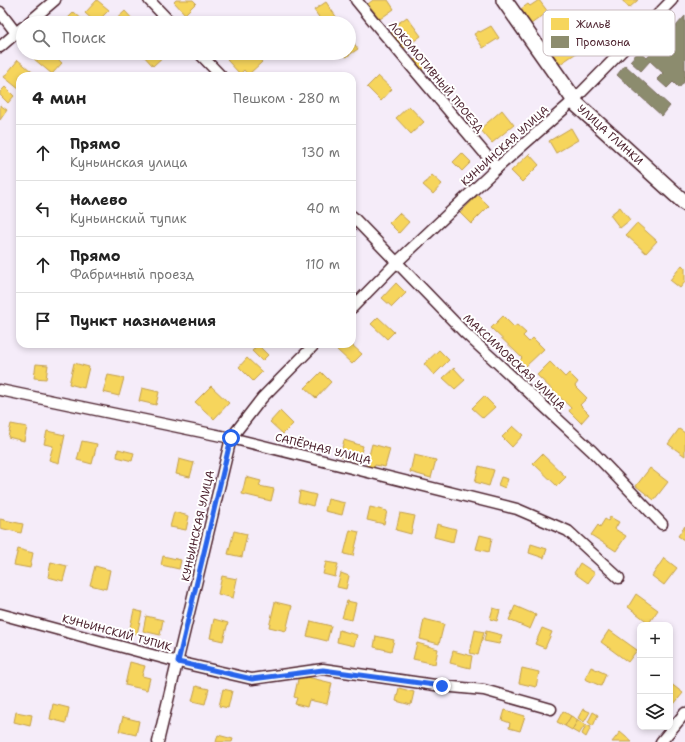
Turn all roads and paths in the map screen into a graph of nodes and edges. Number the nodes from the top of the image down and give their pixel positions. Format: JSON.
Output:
{"nodes":[{"id":1,"x":55,"y":0,"type":"edge"},
{"id":2,"x":149,"y":0,"type":"edge"},
{"id":3,"x":356,"y":0,"type":"edge"},
{"id":4,"x":504,"y":0,"type":"edge"},
{"id":5,"x":670,"y":1,"type":"edge"},
{"id":6,"x":661,"y":10,"type":"edge"},
{"id":7,"x":0,"y":12,"type":"edge"},
{"id":8,"x":36,"y":16,"type":"edge"},
{"id":9,"x":164,"y":16,"type":"edge"},
{"id":10,"x":16,"y":27,"type":"edge"},
{"id":11,"x":16,"y":33,"type":"edge"},
{"id":12,"x":0,"y":47,"type":"edge"},
{"id":13,"x":543,"y":55,"type":"edge"},
{"id":14,"x":543,"y":56,"type":"edge"},
{"id":15,"x":617,"y":56,"type":"edge"},
{"id":16,"x":206,"y":60,"type":"edge"},
{"id":17,"x":217,"y":72,"type":"edge"},
{"id":18,"x":573,"y":101,"type":"junction"},
{"id":19,"x":497,"y":168,"type":"junction"},
{"id":20,"x":685,"y":203,"type":"edge"},
{"id":21,"x":356,"y":220,"type":"edge"},
{"id":22,"x":396,"y":263,"type":"junction"},
{"id":23,"x":356,"y":304,"type":"edge"},
{"id":24,"x":311,"y":348,"type":"edge"},
{"id":25,"x":0,"y":390,"type":"edge"},
{"id":26,"x":231,"y":438,"type":"junction"},
{"id":27,"x":662,"y":524,"type":"dead end"},
{"id":28,"x":619,"y":578,"type":"dead end"},
{"id":29,"x":0,"y":614,"type":"edge"},
{"id":30,"x":178,"y":662,"type":"junction"},
{"id":31,"x":551,"y":709,"type":"dead end"},
{"id":32,"x":685,"y":713,"type":"edge"},
{"id":33,"x":158,"y":742,"type":"edge"},
{"id":34,"x":661,"y":742,"type":"edge"}],
"edges":[{"from":1,"to":8,"type":"street"},
{"from":2,"to":9,"type":"street"},
{"from":3,"to":19,"type":"street","name":"ЛОКОМОТИВНЫЙ ПРОЕЗД"},
{"from":4,"to":13,"type":"street","name":"УЛИЦА ГЛИНКИ"},
{"from":5,"to":6,"type":"street","name":"КУНЬИНСКАЯ УЛИЦА"},
{"from":7,"to":10,"type":"street"},
{"from":11,"to":12,"type":"street"},
{"from":14,"to":18,"type":"street","name":"УЛИЦА ГЛИНКИ"},
{"from":15,"to":18,"type":"street","name":"КУНЬИНСКАЯ УЛИЦА"},
{"from":16,"to":17,"type":"street"},
{"from":18,"to":19,"type":"street","name":"КУНЬИНСКАЯ УЛИЦА"},
{"from":18,"to":20,"type":"street","name":"УЛИЦА ГЛИНКИ"},
{"from":19,"to":22,"type":"street","name":"КУНЬИНСКАЯ УЛИЦА"},
{"from":21,"to":22,"type":"street","name":"МАКСИМОВСКАЯ УЛИЦА"},
{"from":22,"to":23,"type":"street","name":"КУНЬИНСКАЯ УЛИЦА"},
{"from":22,"to":27,"type":"street","name":"МАКСИМОВСКАЯ УЛИЦА"},
{"from":24,"to":26,"type":"street","name":"КУНЬИНСКАЯ УЛИЦА"},
{"from":25,"to":26,"type":"street","name":"САПЁРНАЯ УЛИЦА"},
{"from":26,"to":28,"type":"street","name":"САПЁРНАЯ УЛИЦА"},
{"from":26,"to":30,"type":"street","name":"КУНЬИНСКАЯ УЛИЦА"},
{"from":29,"to":30,"type":"street","name":"КУНЬИНСКИЙ ТУПИК"},
{"from":30,"to":31,"type":"street","name":"КУНЬИНСКИЙ ТУПИК"},
{"from":30,"to":33,"type":"street","name":"КУНЬИНСКАЯ УЛИЦА"},
{"from":32,"to":34,"type":"street"}]}
